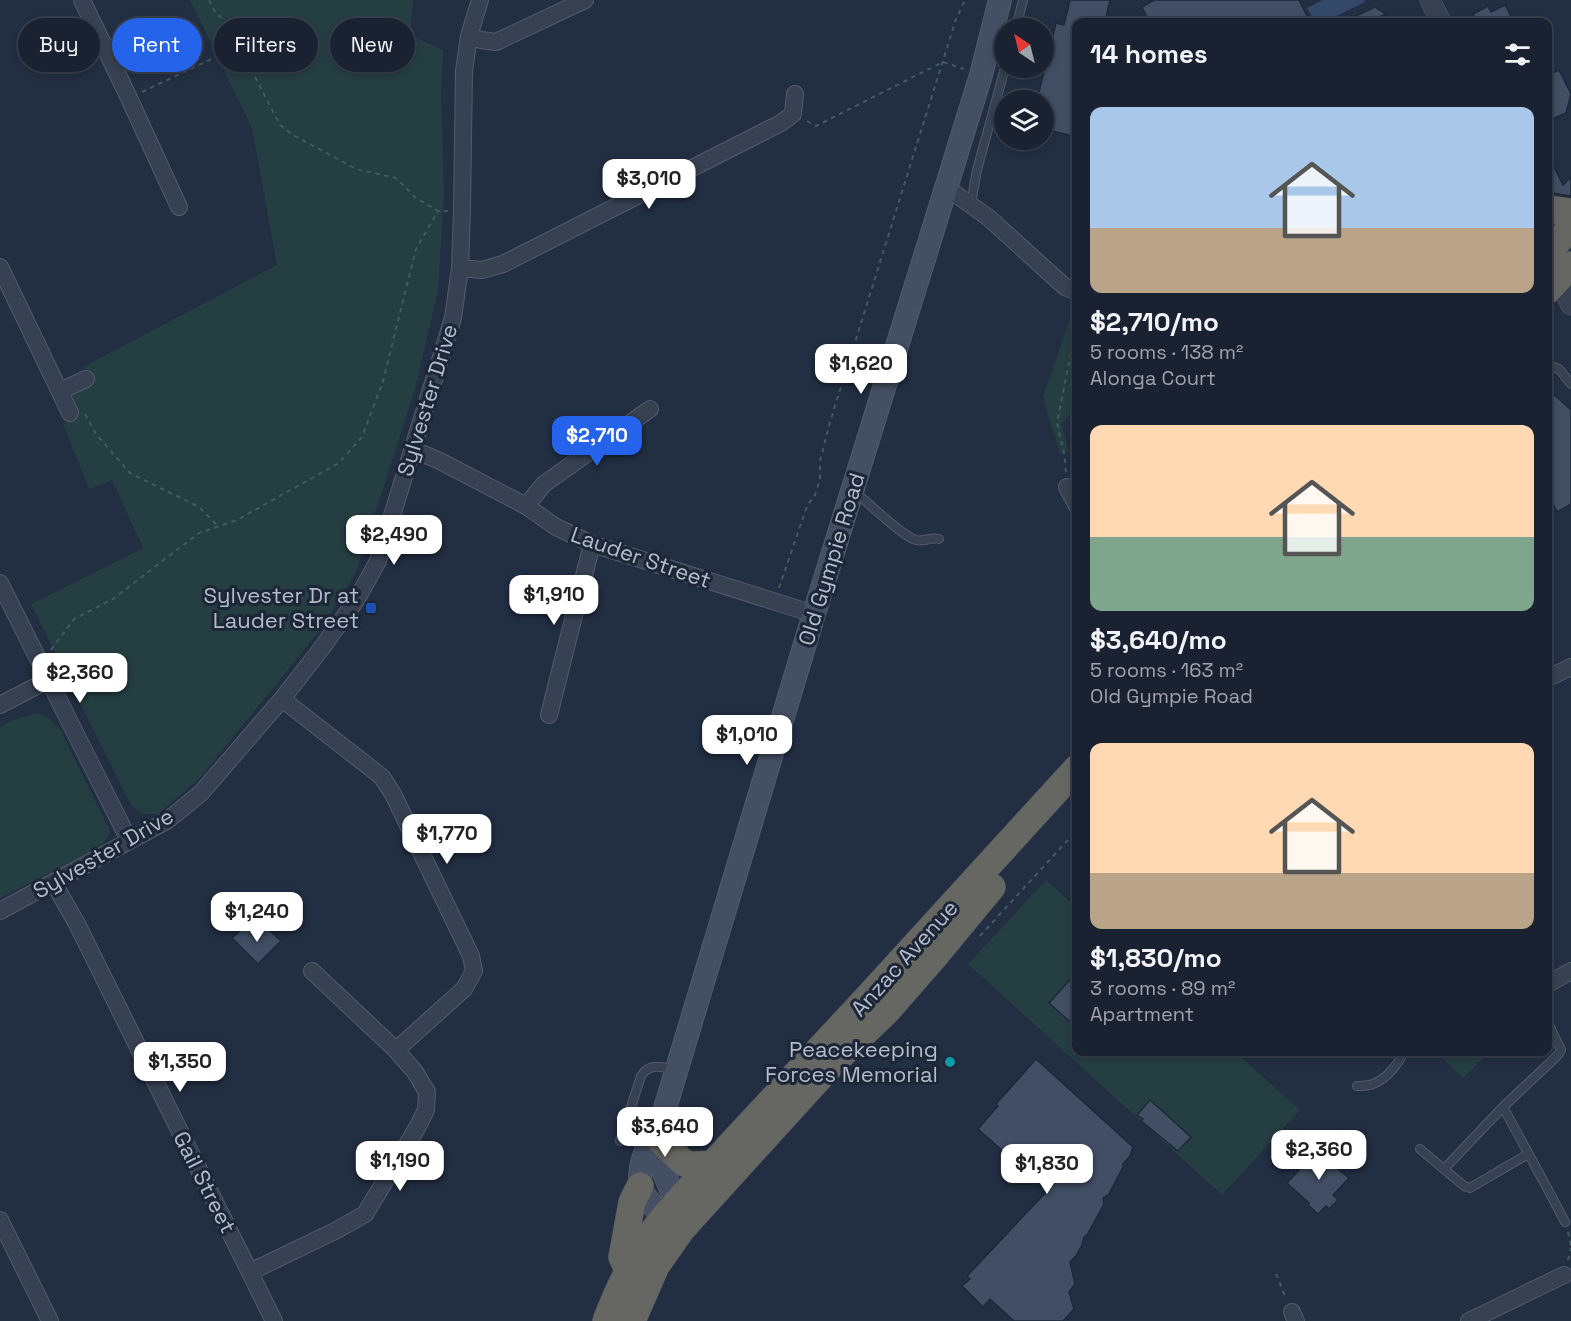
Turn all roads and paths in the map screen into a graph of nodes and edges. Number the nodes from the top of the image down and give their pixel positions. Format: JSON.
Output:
{"nodes":[{"id":1,"x":82,"y":0,"type":"edge"},
{"id":2,"x":208,"y":0,"type":"edge"},
{"id":3,"x":480,"y":0,"type":"edge"},
{"id":4,"x":585,"y":0,"type":"edge"},
{"id":5,"x":965,"y":0,"type":"edge"},
{"id":6,"x":1000,"y":0,"type":"edge"},
{"id":7,"x":1023,"y":0,"type":"edge"},
{"id":8,"x":1430,"y":0,"type":"edge"},
{"id":9,"x":221,"y":18,"type":"edge"},
{"id":10,"x":1018,"y":18,"type":"edge"},
{"id":11,"x":1439,"y":18,"type":"edge"},
{"id":12,"x":470,"y":36,"type":"junction"},
{"id":13,"x":214,"y":58,"type":"edge"},
{"id":14,"x":943,"y":62,"type":"junction"},
{"id":15,"x":252,"y":72,"type":"edge"},
{"id":16,"x":981,"y":75,"type":"junction"},
{"id":17,"x":1002,"y":78,"type":"edge"},
{"id":18,"x":795,"y":94,"type":"dead end"},
{"id":19,"x":129,"y":98,"type":"junction"},
{"id":20,"x":793,"y":114,"type":"junction"},
{"id":21,"x":947,"y":188,"type":"junction"},
{"id":22,"x":971,"y":204,"type":"junction"},
{"id":23,"x":179,"y":207,"type":"dead end"},
{"id":24,"x":462,"y":210,"type":"junction"},
{"id":25,"x":1552,"y":210,"type":"edge"},
{"id":26,"x":438,"y":211,"type":"junction"},
{"id":27,"x":1571,"y":212,"type":"edge"},
{"id":28,"x":1560,"y":266,"type":"edge"},
{"id":29,"x":0,"y":267,"type":"edge"},
{"id":30,"x":460,"y":268,"type":"junction"},
{"id":31,"x":1072,"y":290,"type":"edge"},
{"id":32,"x":1552,"y":313,"type":"edge"},
{"id":33,"x":1072,"y":347,"type":"edge"},
{"id":34,"x":1552,"y":366,"type":"edge"},
{"id":35,"x":1571,"y":384,"type":"edge"},
{"id":36,"x":73,"y":385,"type":"junction"},
{"id":37,"x":650,"y":409,"type":"dead end"},
{"id":38,"x":70,"y":413,"type":"dead end"},
{"id":39,"x":412,"y":449,"type":"junction"},
{"id":40,"x":1067,"y":487,"type":"joint"},
{"id":41,"x":853,"y":490,"type":"junction"},
{"id":42,"x":1072,"y":496,"type":"edge"},
{"id":43,"x":526,"y":507,"type":"junction"},
{"id":44,"x":219,"y":527,"type":"junction"},
{"id":45,"x":939,"y":539,"type":"dead end"},
{"id":46,"x":592,"y":544,"type":"junction"},
{"id":47,"x":0,"y":582,"type":"edge"},
{"id":48,"x":781,"y":583,"type":"junction"},
{"id":49,"x":774,"y":584,"type":"dead end"},
{"id":50,"x":774,"y":602,"type":"junction"},
{"id":51,"x":814,"y":614,"type":"junction"},
{"id":52,"x":40,"y":664,"type":"junction"},
{"id":53,"x":1571,"y":667,"type":"edge"},
{"id":54,"x":1552,"y":676,"type":"edge"},
{"id":55,"x":48,"y":680,"type":"junction"},
{"id":56,"x":282,"y":699,"type":"junction"},
{"id":57,"x":0,"y":705,"type":"edge"},
{"id":58,"x":549,"y":715,"type":"dead end"},
{"id":59,"x":1072,"y":774,"type":"edge"},
{"id":60,"x":1072,"y":799,"type":"edge"},
{"id":61,"x":129,"y":840,"type":"junction"},
{"id":62,"x":53,"y":882,"type":"junction"},
{"id":63,"x":0,"y":911,"type":"edge"},
{"id":64,"x":927,"y":948,"type":"junction"},
{"id":65,"x":312,"y":971,"type":"dead end"},
{"id":66,"x":1571,"y":971,"type":"edge"},
{"id":67,"x":1552,"y":982,"type":"edge"},
{"id":68,"x":1552,"y":1031,"type":"edge"},
{"id":69,"x":396,"y":1050,"type":"junction"},
{"id":70,"x":1402,"y":1056,"type":"edge"},
{"id":71,"x":676,"y":1070,"type":"junction"},
{"id":72,"x":1357,"y":1086,"type":"dead end"},
{"id":73,"x":1503,"y":1107,"type":"junction"},
{"id":74,"x":662,"y":1130,"type":"junction"},
{"id":75,"x":620,"y":1141,"type":"dead end"},
{"id":76,"x":1420,"y":1149,"type":"dead end"},
{"id":77,"x":1528,"y":1154,"type":"junction"},
{"id":78,"x":712,"y":1164,"type":"junction"},
{"id":79,"x":1444,"y":1169,"type":"junction"},
{"id":80,"x":640,"y":1186,"type":"junction"},
{"id":81,"x":679,"y":1216,"type":"junction"},
{"id":82,"x":0,"y":1220,"type":"edge"},
{"id":83,"x":1566,"y":1222,"type":"joint"},
{"id":84,"x":1571,"y":1247,"type":"edge"},
{"id":85,"x":628,"y":1270,"type":"junction"},
{"id":86,"x":250,"y":1272,"type":"junction"},
{"id":87,"x":1276,"y":1274,"type":"dead end"},
{"id":88,"x":1563,"y":1275,"type":"dead end"},
{"id":89,"x":1294,"y":1317,"type":"edge"},
{"id":90,"x":50,"y":1321,"type":"edge"},
{"id":91,"x":274,"y":1321,"type":"edge"},
{"id":92,"x":606,"y":1321,"type":"edge"},
{"id":93,"x":632,"y":1321,"type":"edge"},
{"id":94,"x":1469,"y":1321,"type":"edge"}],
"edges":[{"from":1,"to":19,"type":"street"},
{"from":2,"to":9,"type":"path"},
{"from":3,"to":12,"type":"street","name":"Sylvester Drive"},
{"from":4,"to":12,"type":"street"},
{"from":5,"to":14,"type":"path"},
{"from":6,"to":16,"type":"main road","name":"Old Gympie Road"},
{"from":7,"to":10,"type":"lane"},
{"from":8,"to":11,"type":"street"},
{"from":12,"to":24,"type":"street","name":"Sylvester Drive"},
{"from":13,"to":19,"type":"path"},
{"from":14,"to":16,"type":"path"},
{"from":14,"to":20,"type":"path"},
{"from":14,"to":48,"type":"path"},
{"from":15,"to":26,"type":"path"},
{"from":16,"to":21,"type":"main road","name":"Old Gympie Road"},
{"from":17,"to":22,"type":"lane"},
{"from":18,"to":20,"type":"street"},
{"from":19,"to":23,"type":"street"},
{"from":20,"to":30,"type":"street"},
{"from":21,"to":22,"type":"street"},
{"from":21,"to":41,"type":"main road","name":"Old Gympie Road"},
{"from":22,"to":31,"type":"street"},
{"from":24,"to":26,"type":"path"},
{"from":24,"to":30,"type":"street","name":"Sylvester Drive"},
{"from":25,"to":27,"type":"highway"},
{"from":26,"to":44,"type":"path"},
{"from":28,"to":32,"type":"path"},
{"from":29,"to":36,"type":"street"},
{"from":30,"to":39,"type":"street","name":"Sylvester Drive"},
{"from":33,"to":40,"type":"path"},
{"from":34,"to":35,"type":"lane"},
{"from":36,"to":38,"type":"street"},
{"from":36,"to":44,"type":"path"},
{"from":37,"to":43,"type":"street"},
{"from":39,"to":43,"type":"street","name":"Lauder Street"},
{"from":39,"to":56,"type":"street","name":"Sylvester Drive"},
{"from":40,"to":42,"type":"street"},
{"from":41,"to":45,"type":"lane"},
{"from":41,"to":51,"type":"main road","name":"Old Gympie Road"},
{"from":43,"to":46,"type":"street","name":"Lauder Street"},
{"from":44,"to":52,"type":"path"},
{"from":46,"to":50,"type":"street","name":"Lauder Street"},
{"from":46,"to":58,"type":"street"},
{"from":47,"to":52,"type":"street"},
{"from":48,"to":49,"type":"path"},
{"from":48,"to":50,"type":"path"},
{"from":50,"to":51,"type":"street","name":"Lauder Street"},
{"from":51,"to":71,"type":"main road","name":"Old Gympie Road"},
{"from":52,"to":55,"type":"street"},
{"from":53,"to":54,"type":"street"},
{"from":55,"to":57,"type":"street"},
{"from":55,"to":61,"type":"street"},
{"from":56,"to":61,"type":"street","name":"Sylvester Drive"},
{"from":56,"to":69,"type":"street"},
{"from":59,"to":64,"type":"highway","name":"Anzac Avenue"},
{"from":60,"to":64,"type":"highway","name":"Anzac Avenue"},
{"from":61,"to":62,"type":"street","name":"Sylvester Drive"},
{"from":62,"to":63,"type":"street","name":"Sylvester Drive"},
{"from":62,"to":86,"type":"street","name":"Gail Street"},
{"from":64,"to":78,"type":"highway","name":"Anzac Avenue"},
{"from":64,"to":81,"type":"highway","name":"Anzac Avenue"},
{"from":65,"to":69,"type":"street"},
{"from":66,"to":67,"type":"street"},
{"from":68,"to":73,"type":"lane"},
{"from":69,"to":86,"type":"street"},
{"from":70,"to":72,"type":"lane"},
{"from":71,"to":74,"type":"main road","name":"Old Gympie Road"},
{"from":71,"to":75,"type":"lane"},
{"from":73,"to":77,"type":"lane"},
{"from":73,"to":79,"type":"lane"},
{"from":74,"to":78,"type":"highway"},
{"from":74,"to":80,"type":"main road","name":"Old Gympie Road"},
{"from":74,"to":81,"type":"main road","name":"Old Gympie Road"},
{"from":76,"to":79,"type":"lane"},
{"from":77,"to":79,"type":"lane"},
{"from":77,"to":83,"type":"lane"},
{"from":78,"to":81,"type":"highway","name":"Anzac Avenue"},
{"from":80,"to":81,"type":"main road"},
{"from":80,"to":85,"type":"highway"},
{"from":81,"to":85,"type":"highway","name":"Anzac Avenue"},
{"from":81,"to":93,"type":"highway","name":"Anzac Avenue"},
{"from":82,"to":90,"type":"street"},
{"from":83,"to":84,"type":"path"},
{"from":85,"to":92,"type":"highway","name":"Anzac Avenue"},
{"from":86,"to":91,"type":"street","name":"Gail Street"},
{"from":87,"to":89,"type":"path"},
{"from":88,"to":94,"type":"street"}]}
